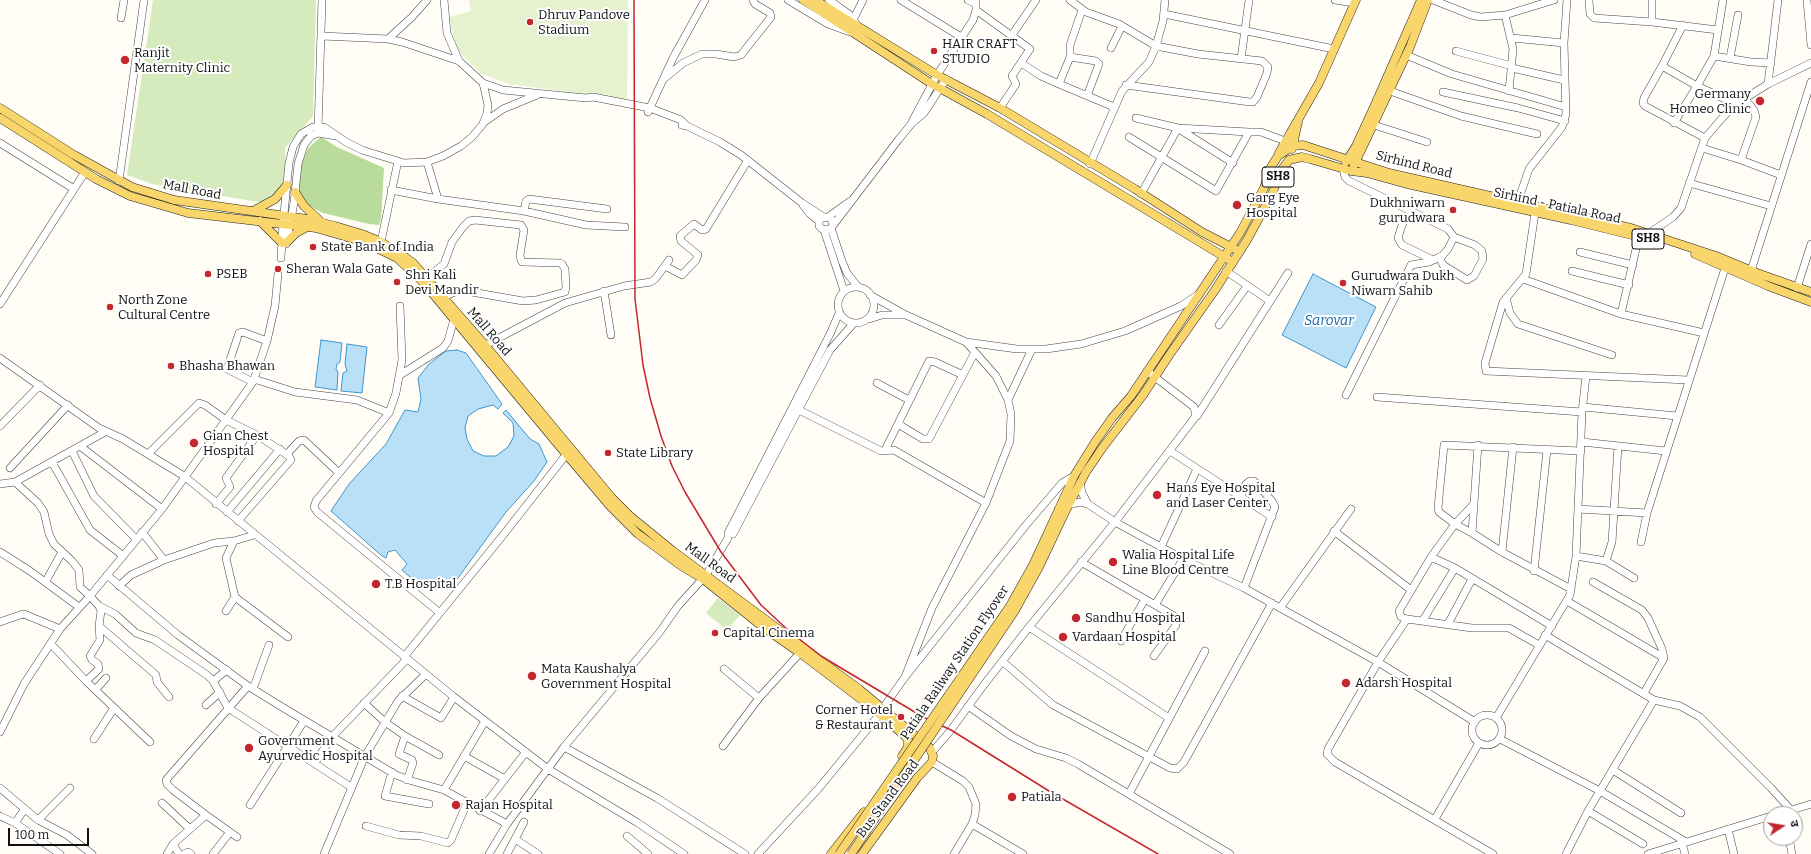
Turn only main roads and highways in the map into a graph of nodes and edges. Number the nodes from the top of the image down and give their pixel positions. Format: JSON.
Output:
{"nodes":[{"id":1,"x":803,"y":0,"type":"edge"},
{"id":2,"x":814,"y":0,"type":"edge"},
{"id":3,"x":1421,"y":0,"type":"edge"},
{"id":4,"x":1428,"y":0,"type":"edge"},
{"id":5,"x":1355,"y":2,"type":"edge"},
{"id":6,"x":854,"y":26,"type":"junction"},
{"id":7,"x":0,"y":108,"type":"edge"},
{"id":8,"x":1,"y":120,"type":"edge"},
{"id":9,"x":1298,"y":122,"type":"junction"},
{"id":10,"x":1294,"y":146,"type":"junction"},
{"id":11,"x":1278,"y":156,"type":"junction"},
{"id":12,"x":1348,"y":158,"type":"junction"},
{"id":13,"x":1289,"y":160,"type":"junction"},
{"id":14,"x":1356,"y":161,"type":"junction"},
{"id":15,"x":1346,"y":172,"type":"junction"},
{"id":16,"x":287,"y":185,"type":"road end"},
{"id":17,"x":295,"y":192,"type":"road end"},
{"id":18,"x":1477,"y":196,"type":"junction"},
{"id":19,"x":253,"y":211,"type":"junction"},
{"id":20,"x":287,"y":220,"type":"junction"},
{"id":21,"x":260,"y":221,"type":"junction"},
{"id":22,"x":324,"y":223,"type":"junction"},
{"id":23,"x":308,"y":227,"type":"junction"},
{"id":24,"x":1231,"y":247,"type":"junction"},
{"id":25,"x":1239,"y":252,"type":"junction"},
{"id":26,"x":1224,"y":257,"type":"junction"},
{"id":27,"x":1233,"y":261,"type":"junction"},
{"id":28,"x":1726,"y":263,"type":"junction"},
{"id":29,"x":1750,"y":274,"type":"junction"},
{"id":30,"x":1811,"y":292,"type":"edge"},
{"id":31,"x":1811,"y":302,"type":"edge"},
{"id":32,"x":482,"y":347,"type":"junction"},
{"id":33,"x":1064,"y":509,"type":"junction"},
{"id":34,"x":705,"y":577,"type":"junction"},
{"id":35,"x":870,"y":706,"type":"joint"},
{"id":36,"x":881,"y":712,"type":"junction"},
{"id":37,"x":835,"y":853,"type":"edge"},
{"id":38,"x":851,"y":854,"type":"edge"},
{"id":39,"x":862,"y":854,"type":"edge"}],
"edges":[{"from":1,"to":6,"type":"main road"},
{"from":2,"to":6,"type":"main road"},
{"from":3,"to":12,"type":"main road"},
{"from":4,"to":14,"type":"main road"},
{"from":5,"to":9,"type":"main road"},
{"from":6,"to":24,"type":"main road"},
{"from":6,"to":26,"type":"main road"},
{"from":7,"to":19,"type":"main road","name":"Mall Road"},
{"from":8,"to":21,"type":"main road","name":"Mall Road"},
{"from":9,"to":10,"type":"main road"},
{"from":9,"to":11,"type":"main road"},
{"from":10,"to":11,"type":"main road","number":"SH8"},
{"from":10,"to":12,"type":"main road","number":"SH8"},
{"from":10,"to":13,"type":"main road"},
{"from":11,"to":24,"type":"main road","name":"Patiala Railway Station Flyover","number":"SH8"},
{"from":12,"to":14,"type":"main road","name":"Sirhind Road","number":"SH8"},
{"from":12,"to":15,"type":"main road"},
{"from":13,"to":15,"type":"main road","number":"SH8"},
{"from":13,"to":25,"type":"main road","number":"SH8"},
{"from":14,"to":15,"type":"main road"},
{"from":14,"to":18,"type":"main road","name":"Sirhind Road","number":"SH8"},
{"from":15,"to":18,"type":"main road","name":"Sirhind Road","number":"SH8"},
{"from":16,"to":19,"type":"main road"},
{"from":17,"to":22,"type":"main road"},
{"from":18,"to":28,"type":"main road","name":"Sirhind - Patiala Road","number":"SH8"},
{"from":18,"to":28,"type":"main road"},
{"from":19,"to":20,"type":"main road","name":"Mall Road"},
{"from":20,"to":21,"type":"main road","name":"Mall Road"},
{"from":20,"to":22,"type":"main road","name":"Mall Road"},
{"from":20,"to":23,"type":"main road","name":"Mall Road"},
{"from":21,"to":23,"type":"main road"},
{"from":22,"to":32,"type":"main road","name":"Mall Road"},
{"from":23,"to":32,"type":"main road","name":"Mall Road"},
{"from":24,"to":25,"type":"main road"},
{"from":24,"to":26,"type":"main road","name":"Patiala Railway Station Flyover"},
{"from":25,"to":27,"type":"main road"},
{"from":26,"to":27,"type":"main road"},
{"from":26,"to":33,"type":"main road","name":"Patiala Railway Station Flyover"},
{"from":27,"to":33,"type":"main road"},
{"from":28,"to":29,"type":"main road"},
{"from":29,"to":30,"type":"main road"},
{"from":29,"to":31,"type":"main road"},
{"from":32,"to":34,"type":"main road","name":"Mall Road"},
{"from":33,"to":37,"type":"main road","name":"Patiala Railway Station Flyover","bridge":true},
{"from":33,"to":38,"type":"main road","name":"Patiala Railway Station Flyover","bridge":true},
{"from":34,"to":35,"type":"main road","name":"Mall Road"},
{"from":34,"to":36,"type":"main road","name":"Mall Road"},
{"from":35,"to":36,"type":"main road","name":"Bus Stand Road"},
{"from":36,"to":37,"type":"main road","name":"Bus Stand Road"},
{"from":36,"to":39,"type":"main road","name":"Bus Stand Road"}]}
